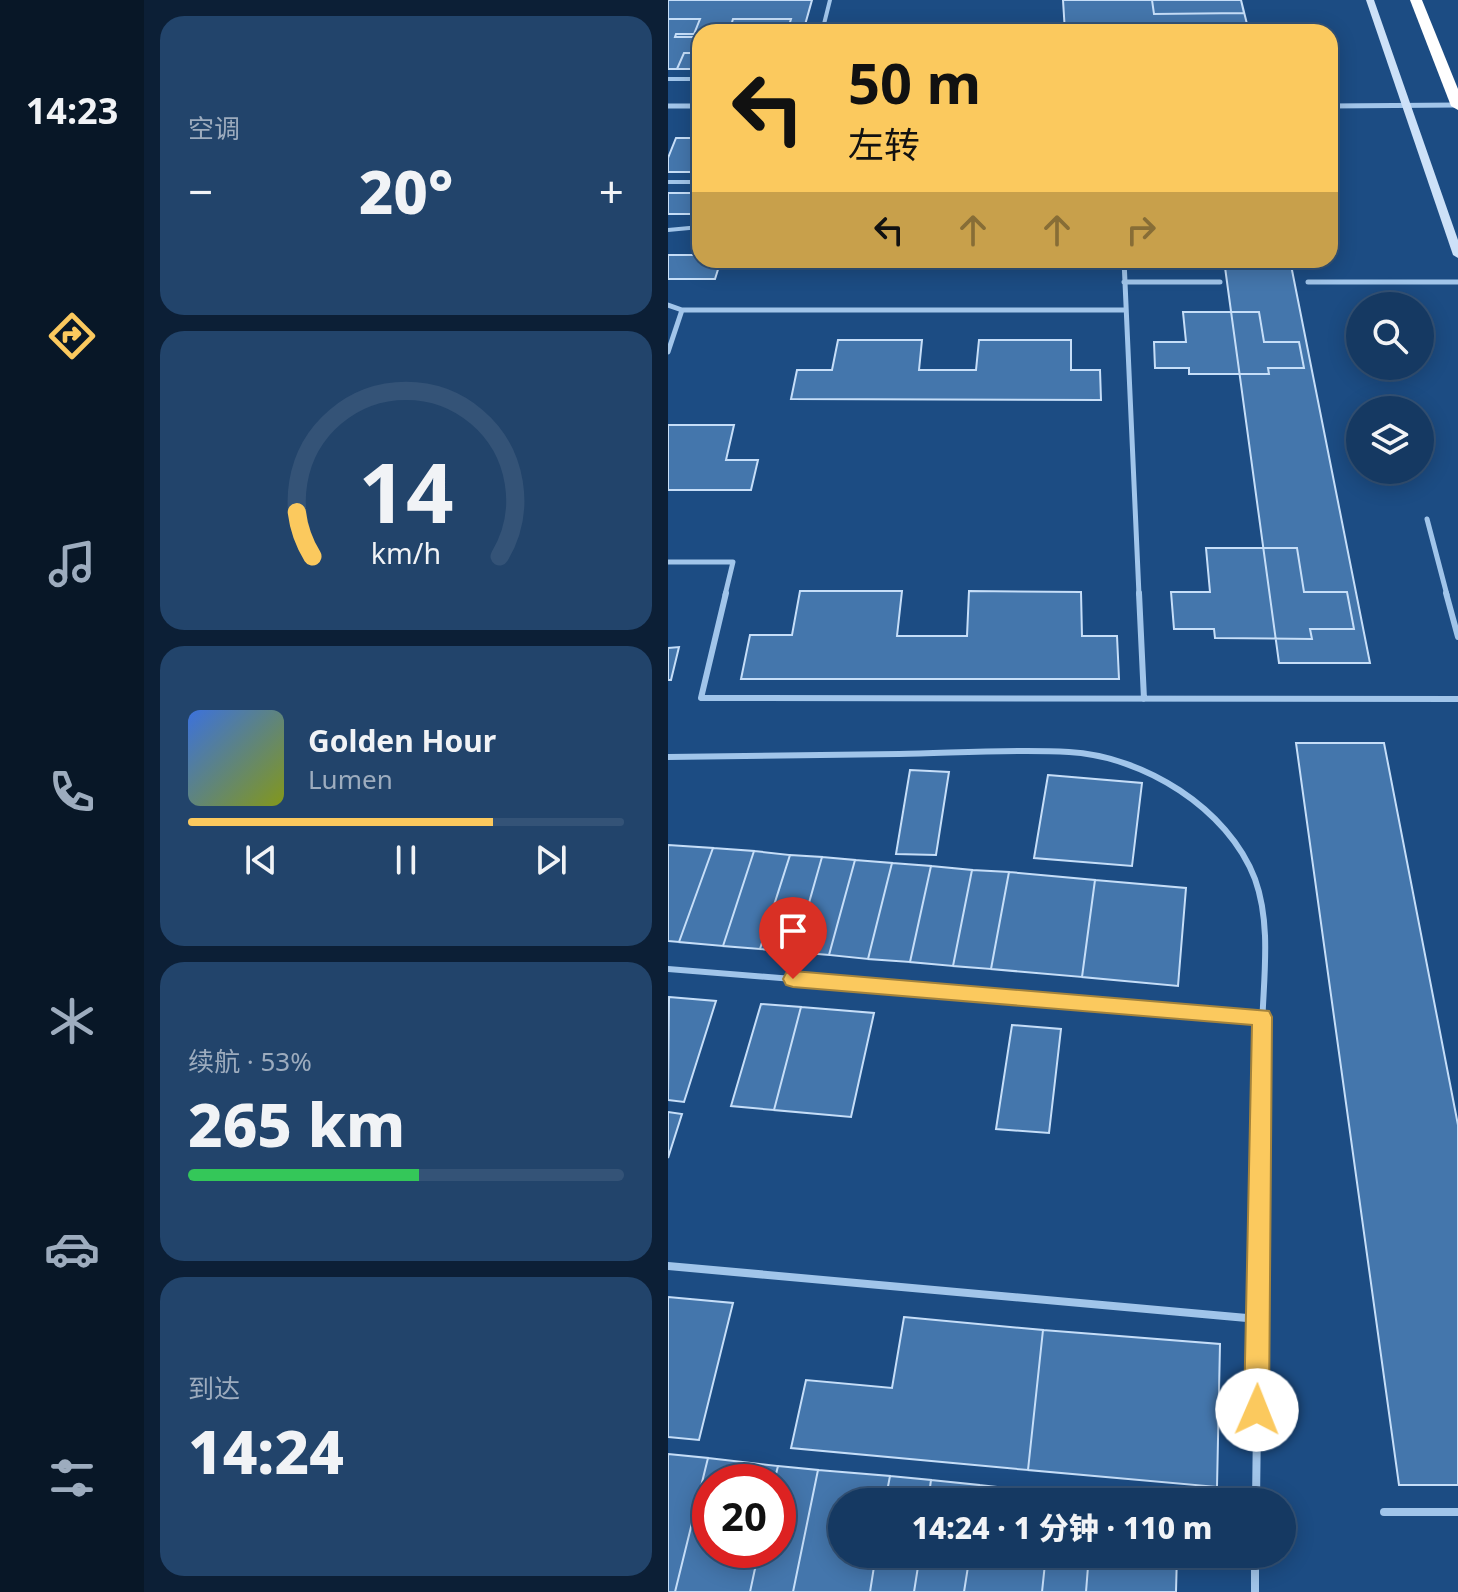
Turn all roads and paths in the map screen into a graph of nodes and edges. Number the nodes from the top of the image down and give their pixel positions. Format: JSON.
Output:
{"nodes":[{"id":1,"x":830,"y":0,"type":"edge"},
{"id":2,"x":1370,"y":0,"type":"edge"},
{"id":3,"x":1416,"y":0,"type":"edge"},
{"id":4,"x":824,"y":24,"type":"edge"},
{"id":5,"x":668,"y":79,"type":"edge"},
{"id":6,"x":692,"y":79,"type":"edge"},
{"id":7,"x":1406,"y":105,"type":"junction"},
{"id":8,"x":668,"y":106,"type":"edge"},
{"id":9,"x":692,"y":106,"type":"edge"},
{"id":10,"x":1338,"y":106,"type":"edge"},
{"id":11,"x":1458,"y":106,"type":"edge"},
{"id":12,"x":668,"y":182,"type":"edge"},
{"id":13,"x":692,"y":182,"type":"edge"},
{"id":14,"x":692,"y":228,"type":"edge"},
{"id":15,"x":668,"y":230,"type":"edge"},
{"id":16,"x":1458,"y":255,"type":"edge"},
{"id":17,"x":1124,"y":268,"type":"edge"},
{"id":18,"x":1124,"y":282,"type":"junction"},
{"id":19,"x":1220,"y":282,"type":"dead end"},
{"id":20,"x":1308,"y":282,"type":"dead end"},
{"id":21,"x":1458,"y":282,"type":"edge"},
{"id":22,"x":668,"y":305,"type":"edge"},
{"id":23,"x":682,"y":310,"type":"junction"},
{"id":24,"x":1125,"y":310,"type":"junction"},
{"id":25,"x":668,"y":352,"type":"edge"},
{"id":26,"x":1427,"y":519,"type":"dead end"},
{"id":27,"x":668,"y":562,"type":"edge"},
{"id":28,"x":1458,"y":637,"type":"edge"},
{"id":29,"x":1144,"y":699,"type":"junction"},
{"id":30,"x":1458,"y":699,"type":"edge"},
{"id":31,"x":668,"y":757,"type":"edge"},
{"id":32,"x":668,"y":969,"type":"edge"},
{"id":33,"x":1262,"y":1017,"type":"junction"},
{"id":34,"x":668,"y":1266,"type":"edge"},
{"id":35,"x":1258,"y":1319,"type":"junction"},
{"id":36,"x":1256,"y":1488,"type":"edge"},
{"id":37,"x":1384,"y":1512,"type":"dead end"},
{"id":38,"x":1458,"y":1512,"type":"edge"},
{"id":39,"x":1255,"y":1568,"type":"edge"},
{"id":40,"x":1255,"y":1592,"type":"edge"}],
"edges":[{"from":1,"to":4,"type":"lane"},
{"from":2,"to":7,"type":"street"},
{"from":3,"to":11,"type":"highway"},
{"from":5,"to":6,"type":"lane"},
{"from":7,"to":10,"type":"street"},
{"from":7,"to":11,"type":"street"},
{"from":7,"to":16,"type":"street"},
{"from":8,"to":9,"type":"street"},
{"from":12,"to":13,"type":"lane"},
{"from":14,"to":15,"type":"lane"},
{"from":17,"to":18,"type":"lane"},
{"from":18,"to":19,"type":"lane"},
{"from":18,"to":24,"type":"lane"},
{"from":20,"to":21,"type":"lane"},
{"from":22,"to":23,"type":"lane"},
{"from":23,"to":24,"type":"lane"},
{"from":23,"to":25,"type":"lane"},
{"from":24,"to":29,"type":"lane"},
{"from":26,"to":28,"type":"lane"},
{"from":27,"to":29,"type":"lane"},
{"from":29,"to":30,"type":"lane"},
{"from":31,"to":33,"type":"lane"},
{"from":32,"to":33,"type":"lane"},
{"from":33,"to":35,"type":"lane"},
{"from":34,"to":35,"type":"lane"},
{"from":35,"to":36,"type":"lane"},
{"from":37,"to":38,"type":"lane"},
{"from":39,"to":40,"type":"lane"}]}
